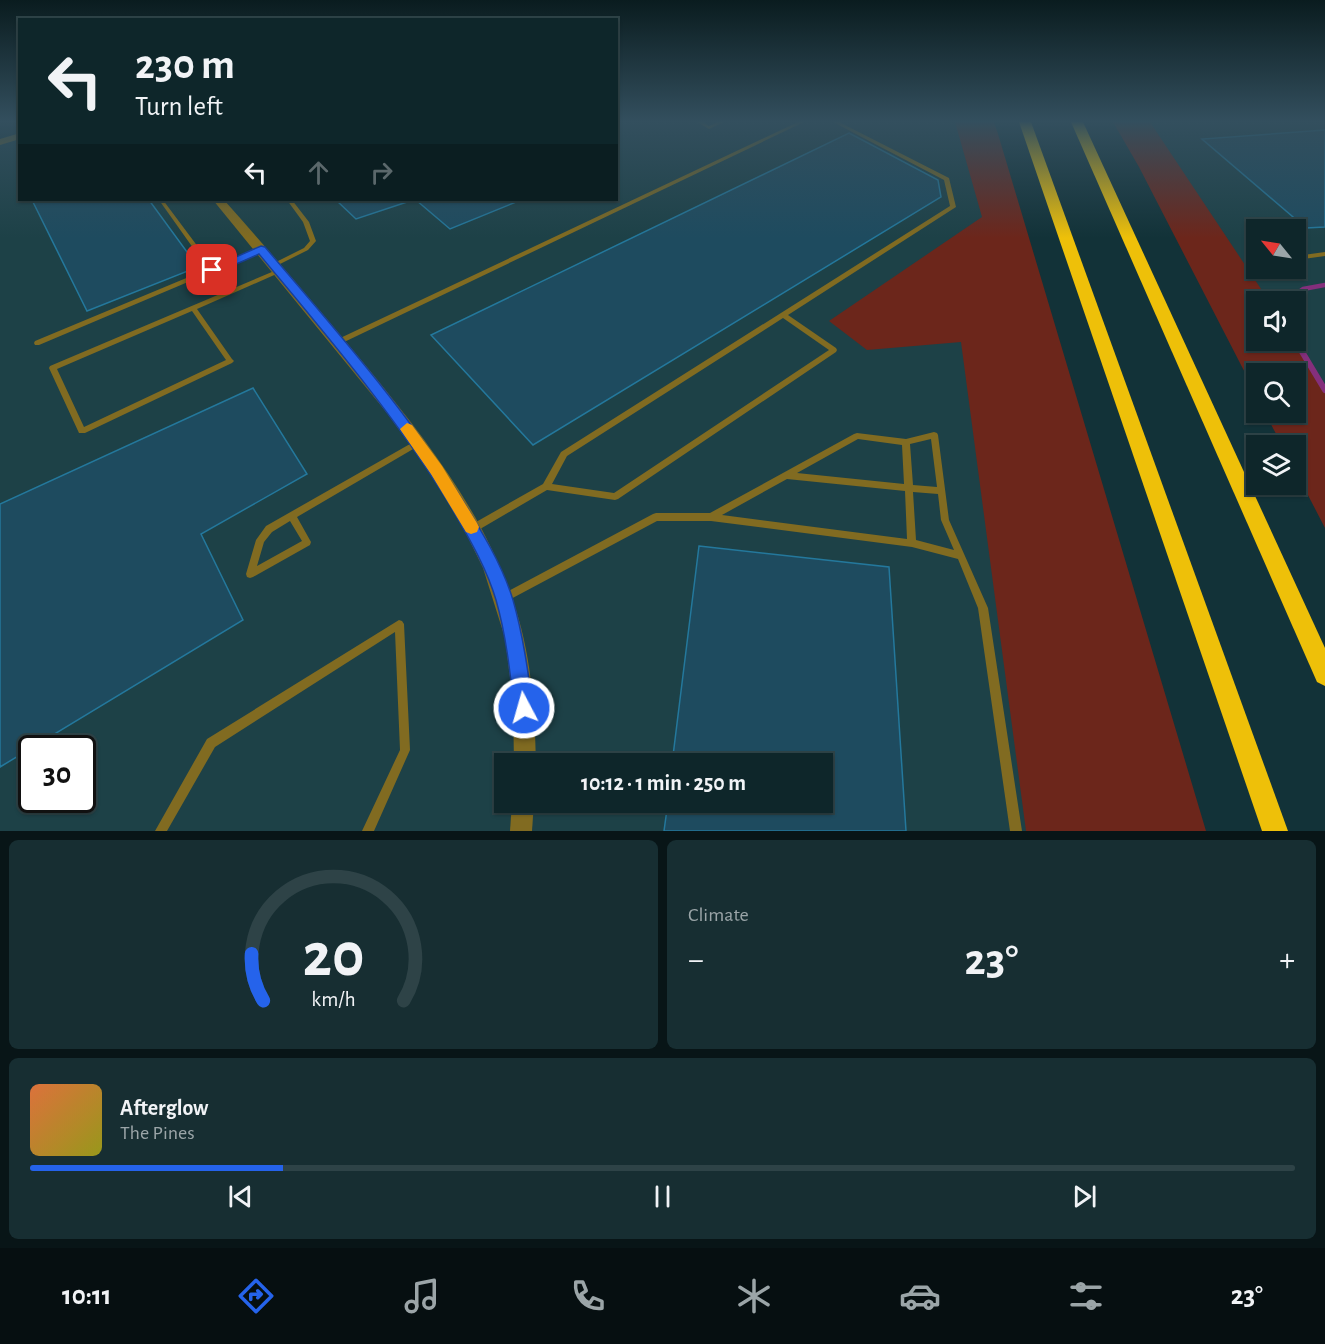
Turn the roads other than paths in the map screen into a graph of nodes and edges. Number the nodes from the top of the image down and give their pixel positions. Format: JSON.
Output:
{"nodes":[{"id":1,"x":720,"y":161,"type":"edge"},
{"id":2,"x":911,"y":161,"type":"edge"},
{"id":3,"x":1039,"y":161,"type":"edge"},
{"id":4,"x":1094,"y":161,"type":"edge"},
{"id":5,"x":162,"y":201,"type":"edge"},
{"id":6,"x":219,"y":201,"type":"edge"},
{"id":7,"x":291,"y":201,"type":"edge"},
{"id":8,"x":261,"y":249,"type":"junction"},
{"id":9,"x":1325,"y":254,"type":"edge"},
{"id":10,"x":1306,"y":257,"type":"edge"},
{"id":11,"x":276,"y":268,"type":"junction"},
{"id":12,"x":212,"y":270,"type":"junction"},
{"id":13,"x":193,"y":308,"type":"junction"},
{"id":14,"x":784,"y":315,"type":"junction"},
{"id":15,"x":338,"y":342,"type":"junction"},
{"id":16,"x":36,"y":343,"type":"dead end"},
{"id":17,"x":906,"y":442,"type":"junction"},
{"id":18,"x":417,"y":443,"type":"junction"},
{"id":19,"x":785,"y":475,"type":"junction"},
{"id":20,"x":546,"y":486,"type":"junction"},
{"id":21,"x":909,"y":488,"type":"junction"},
{"id":22,"x":941,"y":491,"type":"junction"},
{"id":23,"x":292,"y":516,"type":"junction"},
{"id":24,"x":711,"y":517,"type":"junction"},
{"id":25,"x":472,"y":529,"type":"junction"},
{"id":26,"x":912,"y":543,"type":"junction"},
{"id":27,"x":961,"y":556,"type":"junction"},
{"id":28,"x":504,"y":598,"type":"junction"},
{"id":29,"x":1325,"y":674,"type":"edge"},
{"id":30,"x":525,"y":753,"type":"edge"},
{"id":31,"x":522,"y":813,"type":"edge"},
{"id":32,"x":160,"y":831,"type":"edge"},
{"id":33,"x":368,"y":831,"type":"edge"},
{"id":34,"x":520,"y":831,"type":"edge"},
{"id":35,"x":1016,"y":831,"type":"edge"},
{"id":36,"x":1275,"y":831,"type":"edge"}],
"edges":[{"from":1,"to":15,"type":"lane"},
{"from":2,"to":14,"type":"lane"},
{"from":3,"to":36,"type":"highway"},
{"from":4,"to":29,"type":"highway"},
{"from":5,"to":12,"type":"lane"},
{"from":6,"to":8,"type":"street"},
{"from":7,"to":11,"type":"lane"},
{"from":8,"to":11,"type":"street"},
{"from":8,"to":12,"type":"lane"},
{"from":9,"to":10,"type":"lane"},
{"from":11,"to":13,"type":"lane"},
{"from":11,"to":15,"type":"street"},
{"from":12,"to":16,"type":"lane"},
{"from":13,"to":13,"type":"lane"},
{"from":14,"to":20,"type":"lane"},
{"from":14,"to":20,"type":"lane"},
{"from":15,"to":18,"type":"street"},
{"from":17,"to":19,"type":"lane"},
{"from":17,"to":21,"type":"lane"},
{"from":17,"to":22,"type":"lane"},
{"from":18,"to":23,"type":"lane"},
{"from":18,"to":25,"type":"street"},
{"from":19,"to":21,"type":"lane"},
{"from":19,"to":24,"type":"lane"},
{"from":20,"to":25,"type":"lane"},
{"from":21,"to":22,"type":"lane"},
{"from":21,"to":26,"type":"lane"},
{"from":22,"to":27,"type":"lane"},
{"from":23,"to":23,"type":"lane"},
{"from":24,"to":26,"type":"lane"},
{"from":24,"to":28,"type":"lane"},
{"from":25,"to":28,"type":"street"},
{"from":26,"to":27,"type":"lane"},
{"from":27,"to":35,"type":"lane"},
{"from":28,"to":30,"type":"street"},
{"from":31,"to":34,"type":"street"},
{"from":32,"to":33,"type":"lane"}]}
